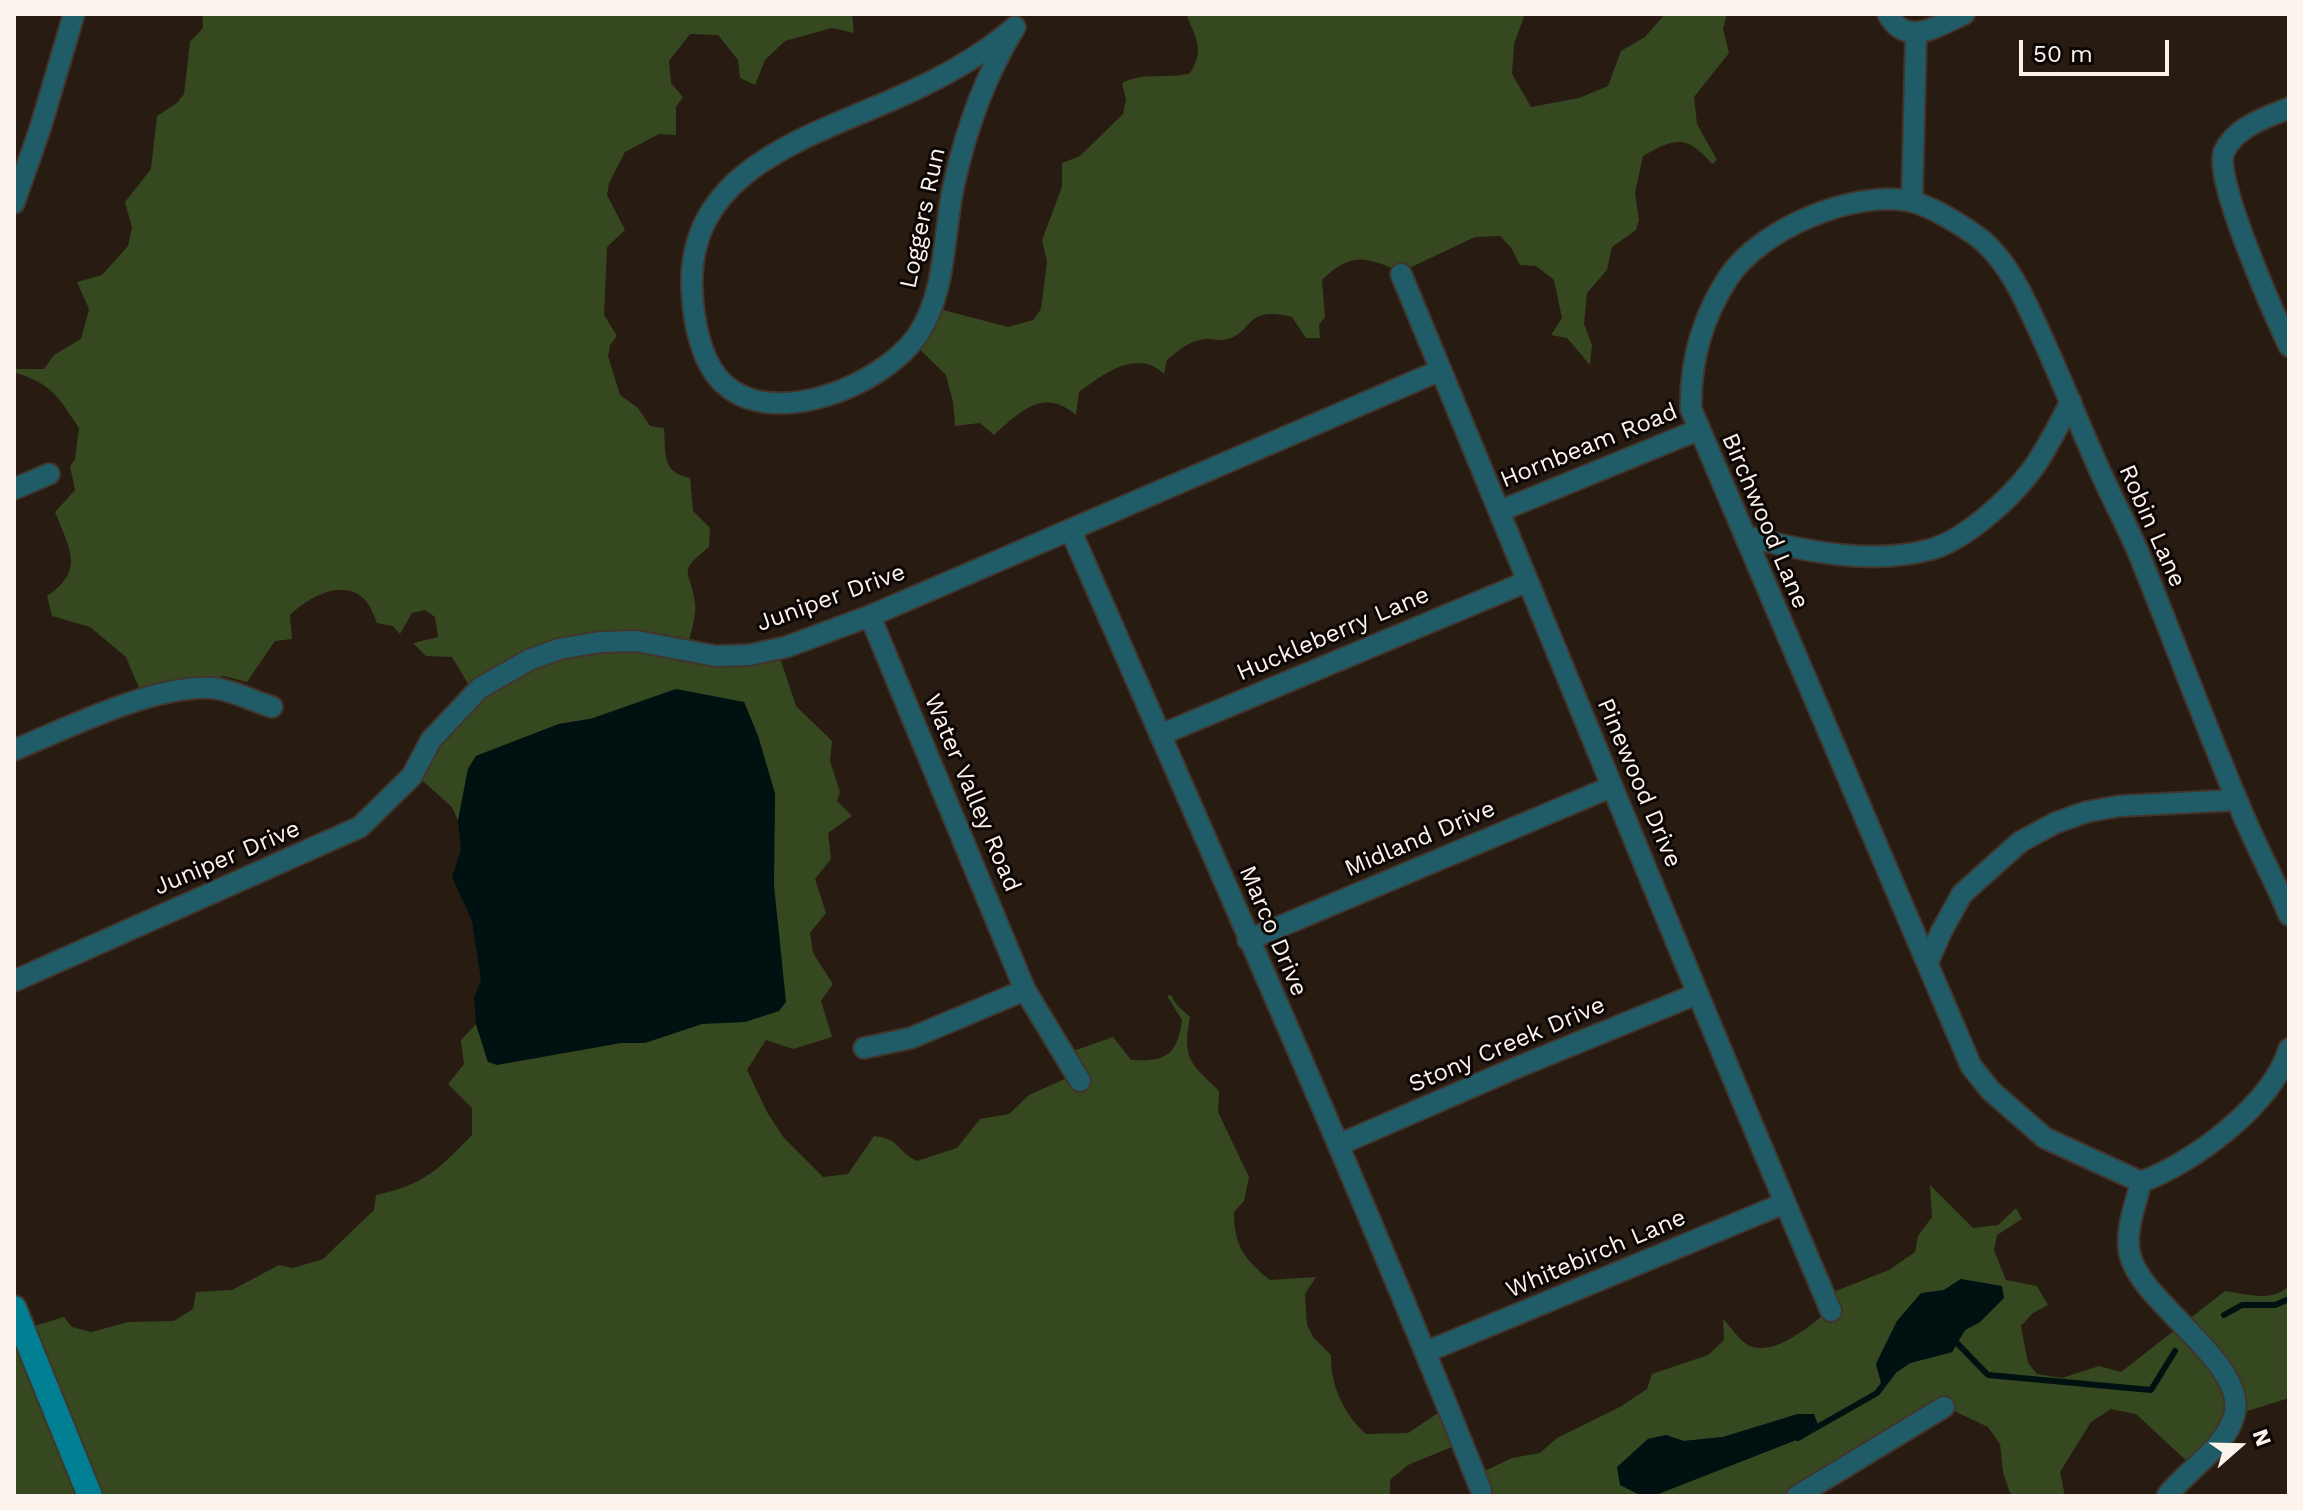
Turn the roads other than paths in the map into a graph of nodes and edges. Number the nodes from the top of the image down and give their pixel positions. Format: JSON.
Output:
{"nodes":[{"id":1,"x":74,"y":14,"type":"edge"},
{"id":2,"x":1888,"y":14,"type":"edge"},
{"id":3,"x":1964,"y":14,"type":"edge"},
{"id":4,"x":1018,"y":20,"type":"edge"},
{"id":5,"x":1916,"y":34,"type":"junction"},
{"id":6,"x":2289,"y":108,"type":"edge"},
{"id":7,"x":1912,"y":201,"type":"junction"},
{"id":8,"x":14,"y":203,"type":"edge"},
{"id":9,"x":1401,"y":274,"type":"dead end"},
{"id":10,"x":2289,"y":346,"type":"edge"},
{"id":11,"x":1441,"y":370,"type":"junction"},
{"id":12,"x":2071,"y":402,"type":"junction"},
{"id":13,"x":1698,"y":430,"type":"junction"},
{"id":14,"x":49,"y":474,"type":"dead end"},
{"id":15,"x":14,"y":489,"type":"edge"},
{"id":16,"x":1500,"y":511,"type":"junction"},
{"id":17,"x":1071,"y":531,"type":"junction"},
{"id":18,"x":1745,"y":536,"type":"junction"},
{"id":19,"x":1526,"y":582,"type":"junction"},
{"id":20,"x":870,"y":616,"type":"junction"},
{"id":21,"x":272,"y":707,"type":"dead end"},
{"id":22,"x":1160,"y":735,"type":"junction"},
{"id":23,"x":14,"y":750,"type":"edge"},
{"id":24,"x":1611,"y":787,"type":"junction"},
{"id":25,"x":2237,"y":800,"type":"junction"},
{"id":26,"x":2289,"y":915,"type":"edge"},
{"id":27,"x":1248,"y":940,"type":"junction"},
{"id":28,"x":1928,"y":962,"type":"junction"},
{"id":29,"x":14,"y":981,"type":"edge"},
{"id":30,"x":1025,"y":990,"type":"junction"},
{"id":31,"x":1697,"y":994,"type":"junction"},
{"id":32,"x":864,"y":1048,"type":"dead end"},
{"id":33,"x":2289,"y":1049,"type":"edge"},
{"id":34,"x":1080,"y":1081,"type":"dead end"},
{"id":35,"x":1338,"y":1145,"type":"junction"},
{"id":36,"x":2141,"y":1182,"type":"junction"},
{"id":37,"x":1785,"y":1203,"type":"junction"},
{"id":38,"x":14,"y":1308,"type":"edge"},
{"id":39,"x":1831,"y":1311,"type":"dead end"},
{"id":40,"x":1426,"y":1352,"type":"junction"},
{"id":41,"x":1944,"y":1407,"type":"dead end"},
{"id":42,"x":1481,"y":1490,"type":"dead end"},
{"id":43,"x":90,"y":1496,"type":"edge"},
{"id":44,"x":1797,"y":1496,"type":"edge"},
{"id":45,"x":2167,"y":1496,"type":"edge"}],
"edges":[{"from":1,"to":8,"type":"street"},
{"from":2,"to":5,"type":"street"},
{"from":3,"to":5,"type":"street"},
{"from":4,"to":4,"type":"street","name":"Loggers Run"},
{"from":5,"to":7,"type":"street"},
{"from":6,"to":10,"type":"street"},
{"from":7,"to":12,"type":"street","name":"Robin Lane"},
{"from":7,"to":13,"type":"street","name":"Birchwood Lane"},
{"from":9,"to":11,"type":"street","name":"Pinewood Drive"},
{"from":11,"to":16,"type":"street","name":"Pinewood Drive"},
{"from":11,"to":17,"type":"street","name":"Juniper Drive"},
{"from":12,"to":18,"type":"street"},
{"from":12,"to":25,"type":"street","name":"Robin Lane"},
{"from":13,"to":16,"type":"street","name":"Hornbeam Road"},
{"from":13,"to":18,"type":"street","name":"Birchwood Lane"},
{"from":14,"to":15,"type":"street"},
{"from":16,"to":19,"type":"street","name":"Pinewood Drive"},
{"from":17,"to":20,"type":"street","name":"Juniper Drive"},
{"from":17,"to":22,"type":"street","name":"Marco Drive"},
{"from":18,"to":28,"type":"street","name":"Birchwood Lane"},
{"from":19,"to":22,"type":"street","name":"Huckleberry Lane"},
{"from":19,"to":24,"type":"street","name":"Pinewood Drive"},
{"from":20,"to":29,"type":"street","name":"Juniper Drive"},
{"from":20,"to":30,"type":"street","name":"Water Valley Road"},
{"from":21,"to":23,"type":"street"},
{"from":22,"to":27,"type":"street","name":"Marco Drive"},
{"from":24,"to":27,"type":"street","name":"Midland Drive"},
{"from":24,"to":31,"type":"street","name":"Pinewood Drive"},
{"from":25,"to":26,"type":"street","name":"Robin Lane"},
{"from":25,"to":28,"type":"street"},
{"from":27,"to":35,"type":"street","name":"Marco Drive"},
{"from":28,"to":36,"type":"street","name":"Birchwood Lane"},
{"from":30,"to":32,"type":"street"},
{"from":30,"to":34,"type":"street"},
{"from":31,"to":35,"type":"street","name":"Stony Creek Drive"},
{"from":31,"to":37,"type":"street","name":"Pinewood Drive"},
{"from":33,"to":36,"type":"street"},
{"from":35,"to":40,"type":"street","name":"Marco Drive"},
{"from":36,"to":45,"type":"street"},
{"from":37,"to":39,"type":"street","name":"Pinewood Drive"},
{"from":37,"to":40,"type":"street","name":"Whitebirch Lane"},
{"from":38,"to":43,"type":"street"},
{"from":40,"to":42,"type":"street","name":"Marco Drive"},
{"from":41,"to":44,"type":"street"}]}
